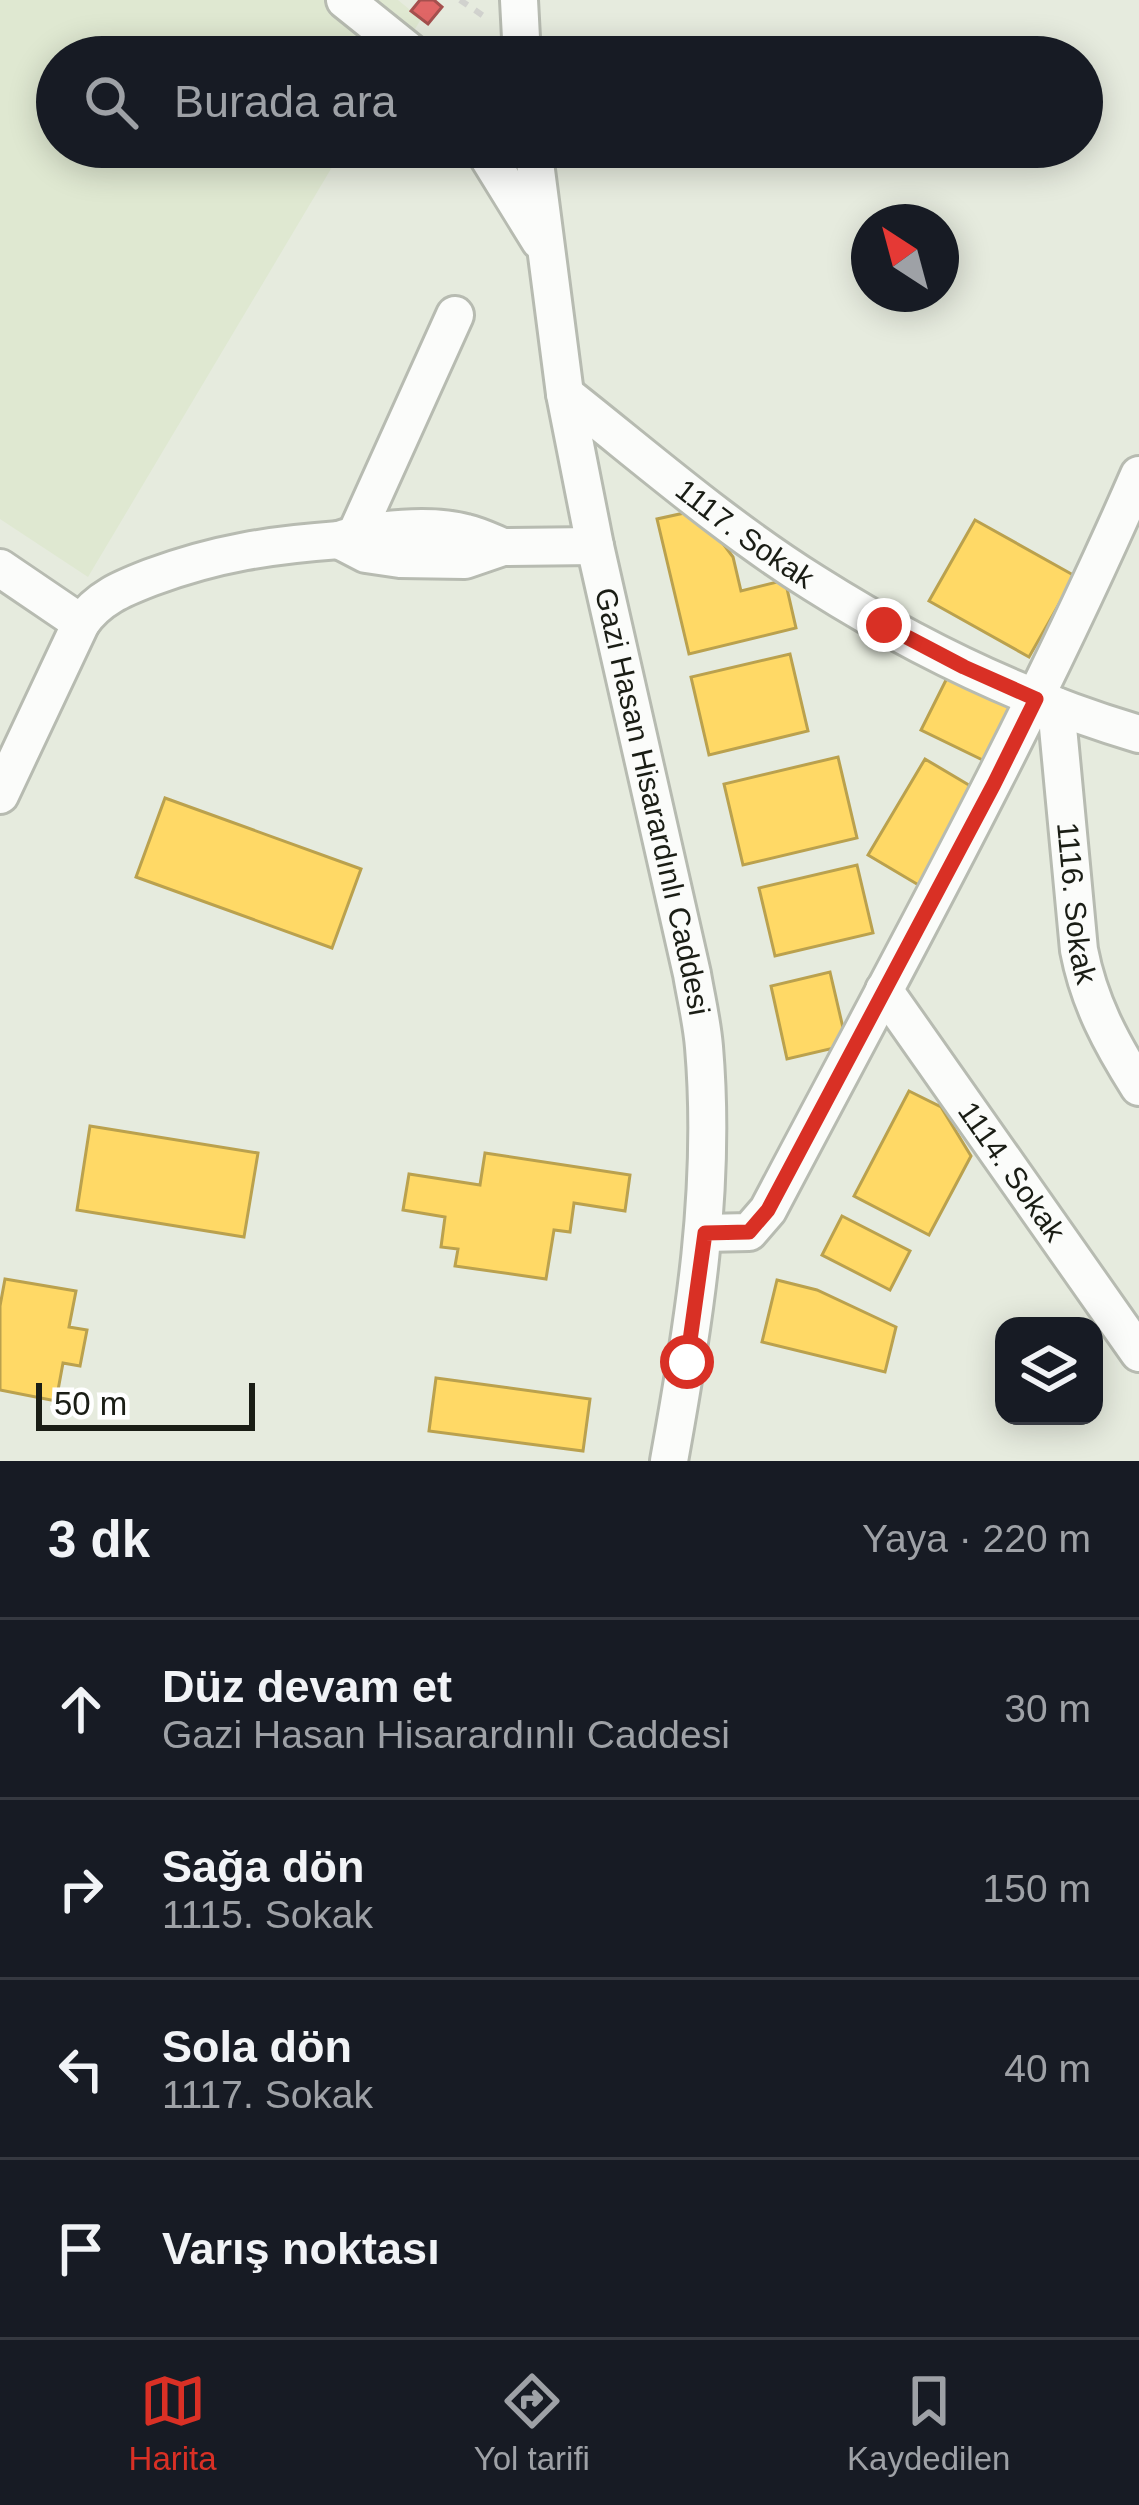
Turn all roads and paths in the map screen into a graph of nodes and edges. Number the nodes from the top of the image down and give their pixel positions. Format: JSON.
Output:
{"nodes":[{"id":1,"x":345,"y":0,"type":"edge"},
{"id":2,"x":460,"y":0,"type":"edge"},
{"id":3,"x":505,"y":10,"type":"edge"},
{"id":4,"x":390,"y":36,"type":"edge"},
{"id":5,"x":495,"y":168,"type":"edge"},
{"id":6,"x":535,"y":168,"type":"edge"},
{"id":7,"x":545,"y":250,"type":"junction"},
{"id":8,"x":455,"y":315,"type":"dead end"},
{"id":9,"x":565,"y":394,"type":"junction"},
{"id":10,"x":1139,"y":475,"type":"edge"},
{"id":11,"x":348,"y":537,"type":"junction"},
{"id":12,"x":595,"y":546,"type":"junction"},
{"id":13,"x":0,"y":568,"type":"edge"},
{"id":14,"x":81,"y":623,"type":"junction"},
{"id":15,"x":1046,"y":702,"type":"junction"},
{"id":16,"x":1139,"y":734,"type":"edge"},
{"id":17,"x":0,"y":795,"type":"edge"},
{"id":18,"x":884,"y":990,"type":"junction"},
{"id":19,"x":1139,"y":1087,"type":"edge"},
{"id":20,"x":705,"y":1233,"type":"junction"},
{"id":21,"x":1139,"y":1353,"type":"edge"},
{"id":22,"x":669,"y":1461,"type":"edge"}],
"edges":[{"from":1,"to":4,"type":"street"},
{"from":2,"to":3,"type":"path"},
{"from":5,"to":7,"type":"street"},
{"from":6,"to":7,"type":"street","name":"Gazi Hasan Hisarardınlı Caddesi"},
{"from":7,"to":9,"type":"street","name":"Gazi Hasan Hisarardınlı Caddesi"},
{"from":8,"to":11,"type":"street"},
{"from":9,"to":12,"type":"street","name":"Gazi Hasan Hisarardınlı Caddesi"},
{"from":9,"to":15,"type":"street","name":"1117. Sokak"},
{"from":10,"to":15,"type":"street"},
{"from":11,"to":12,"type":"street"},
{"from":11,"to":14,"type":"street"},
{"from":12,"to":20,"type":"street","name":"Gazi Hasan Hisarardınlı Caddesi"},
{"from":13,"to":14,"type":"street"},
{"from":14,"to":17,"type":"street"},
{"from":15,"to":16,"type":"street","name":"1117. Sokak"},
{"from":15,"to":18,"type":"street"},
{"from":15,"to":19,"type":"street","name":"1116. Sokak"},
{"from":18,"to":20,"type":"street"},
{"from":18,"to":21,"type":"street","name":"1114. Sokak"},
{"from":20,"to":22,"type":"street","name":"Gazi Hasan Hisarardınlı Caddesi"}]}
